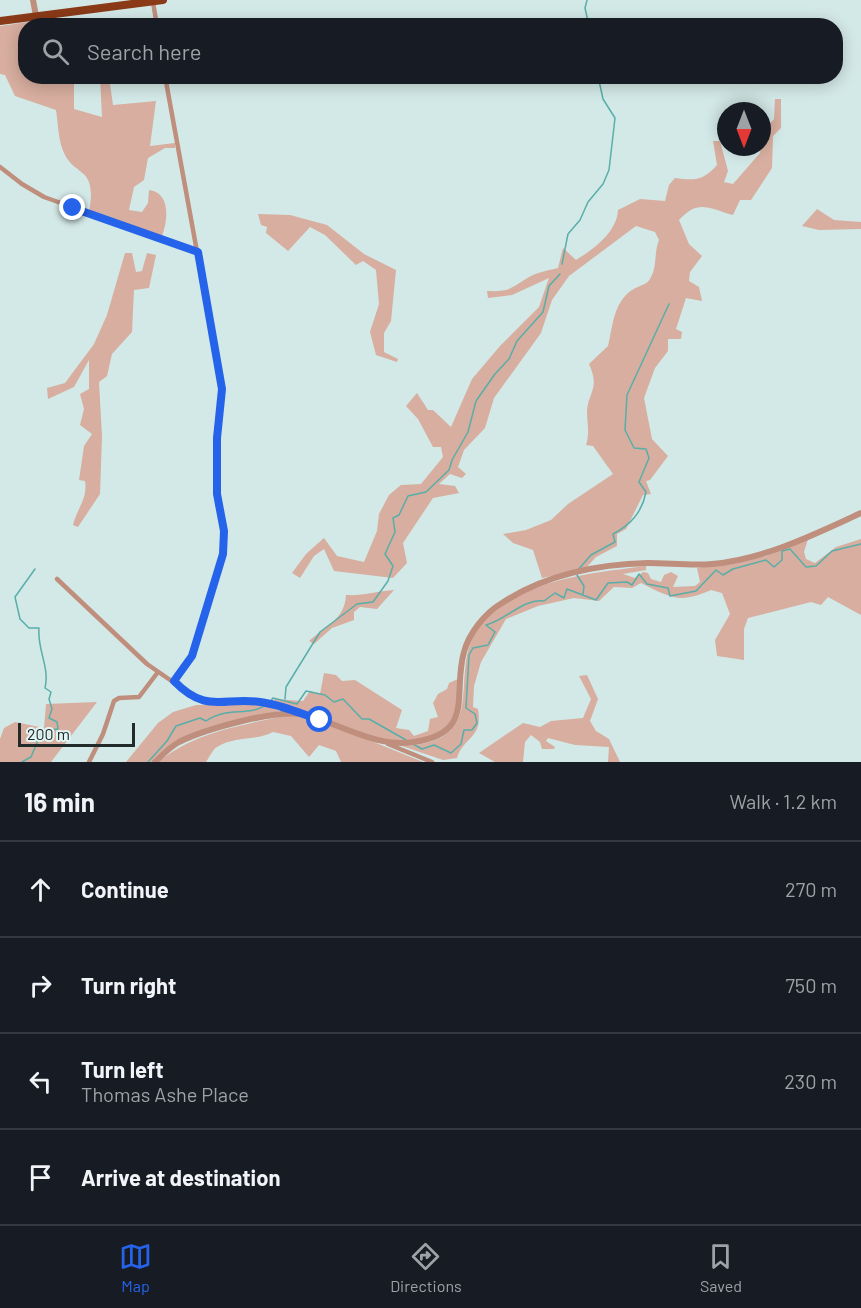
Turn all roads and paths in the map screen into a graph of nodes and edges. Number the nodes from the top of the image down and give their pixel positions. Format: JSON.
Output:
{"nodes":[{"id":1,"x":33,"y":0,"type":"edge"},
{"id":2,"x":163,"y":0,"type":"edge"},
{"id":3,"x":153,"y":1,"type":"edge"},
{"id":4,"x":36,"y":16,"type":"junction"},
{"id":5,"x":18,"y":18,"type":"edge"},
{"id":6,"x":22,"y":18,"type":"edge"},
{"id":7,"x":156,"y":18,"type":"edge"},
{"id":8,"x":0,"y":21,"type":"edge"},
{"id":9,"x":166,"y":84,"type":"edge"},
{"id":10,"x":0,"y":167,"type":"edge"},
{"id":11,"x":198,"y":252,"type":"junction"},
{"id":12,"x":861,"y":513,"type":"edge"},
{"id":13,"x":57,"y":579,"type":"dead end"},
{"id":14,"x":158,"y":672,"type":"junction"},
{"id":15,"x":174,"y":681,"type":"junction"},
{"id":16,"x":293,"y":712,"type":"junction"},
{"id":17,"x":388,"y":744,"type":"junction"},
{"id":18,"x":89,"y":762,"type":"edge"},
{"id":19,"x":155,"y":762,"type":"edge"},
{"id":20,"x":432,"y":762,"type":"edge"}],
"edges":[{"from":1,"to":4,"type":"street"},
{"from":2,"to":3,"type":"highway"},
{"from":3,"to":4,"type":"highway"},
{"from":3,"to":7,"type":"street"},
{"from":4,"to":6,"type":"highway"},
{"from":5,"to":8,"type":"highway"},
{"from":9,"to":11,"type":"street"},
{"from":10,"to":11,"type":"street"},
{"from":11,"to":15,"type":"street"},
{"from":12,"to":17,"type":"street"},
{"from":13,"to":14,"type":"street"},
{"from":14,"to":15,"type":"street"},
{"from":14,"to":18,"type":"street"},
{"from":15,"to":16,"type":"street"},
{"from":16,"to":17,"type":"street"},
{"from":16,"to":19,"type":"street"},
{"from":17,"to":20,"type":"street"}]}
